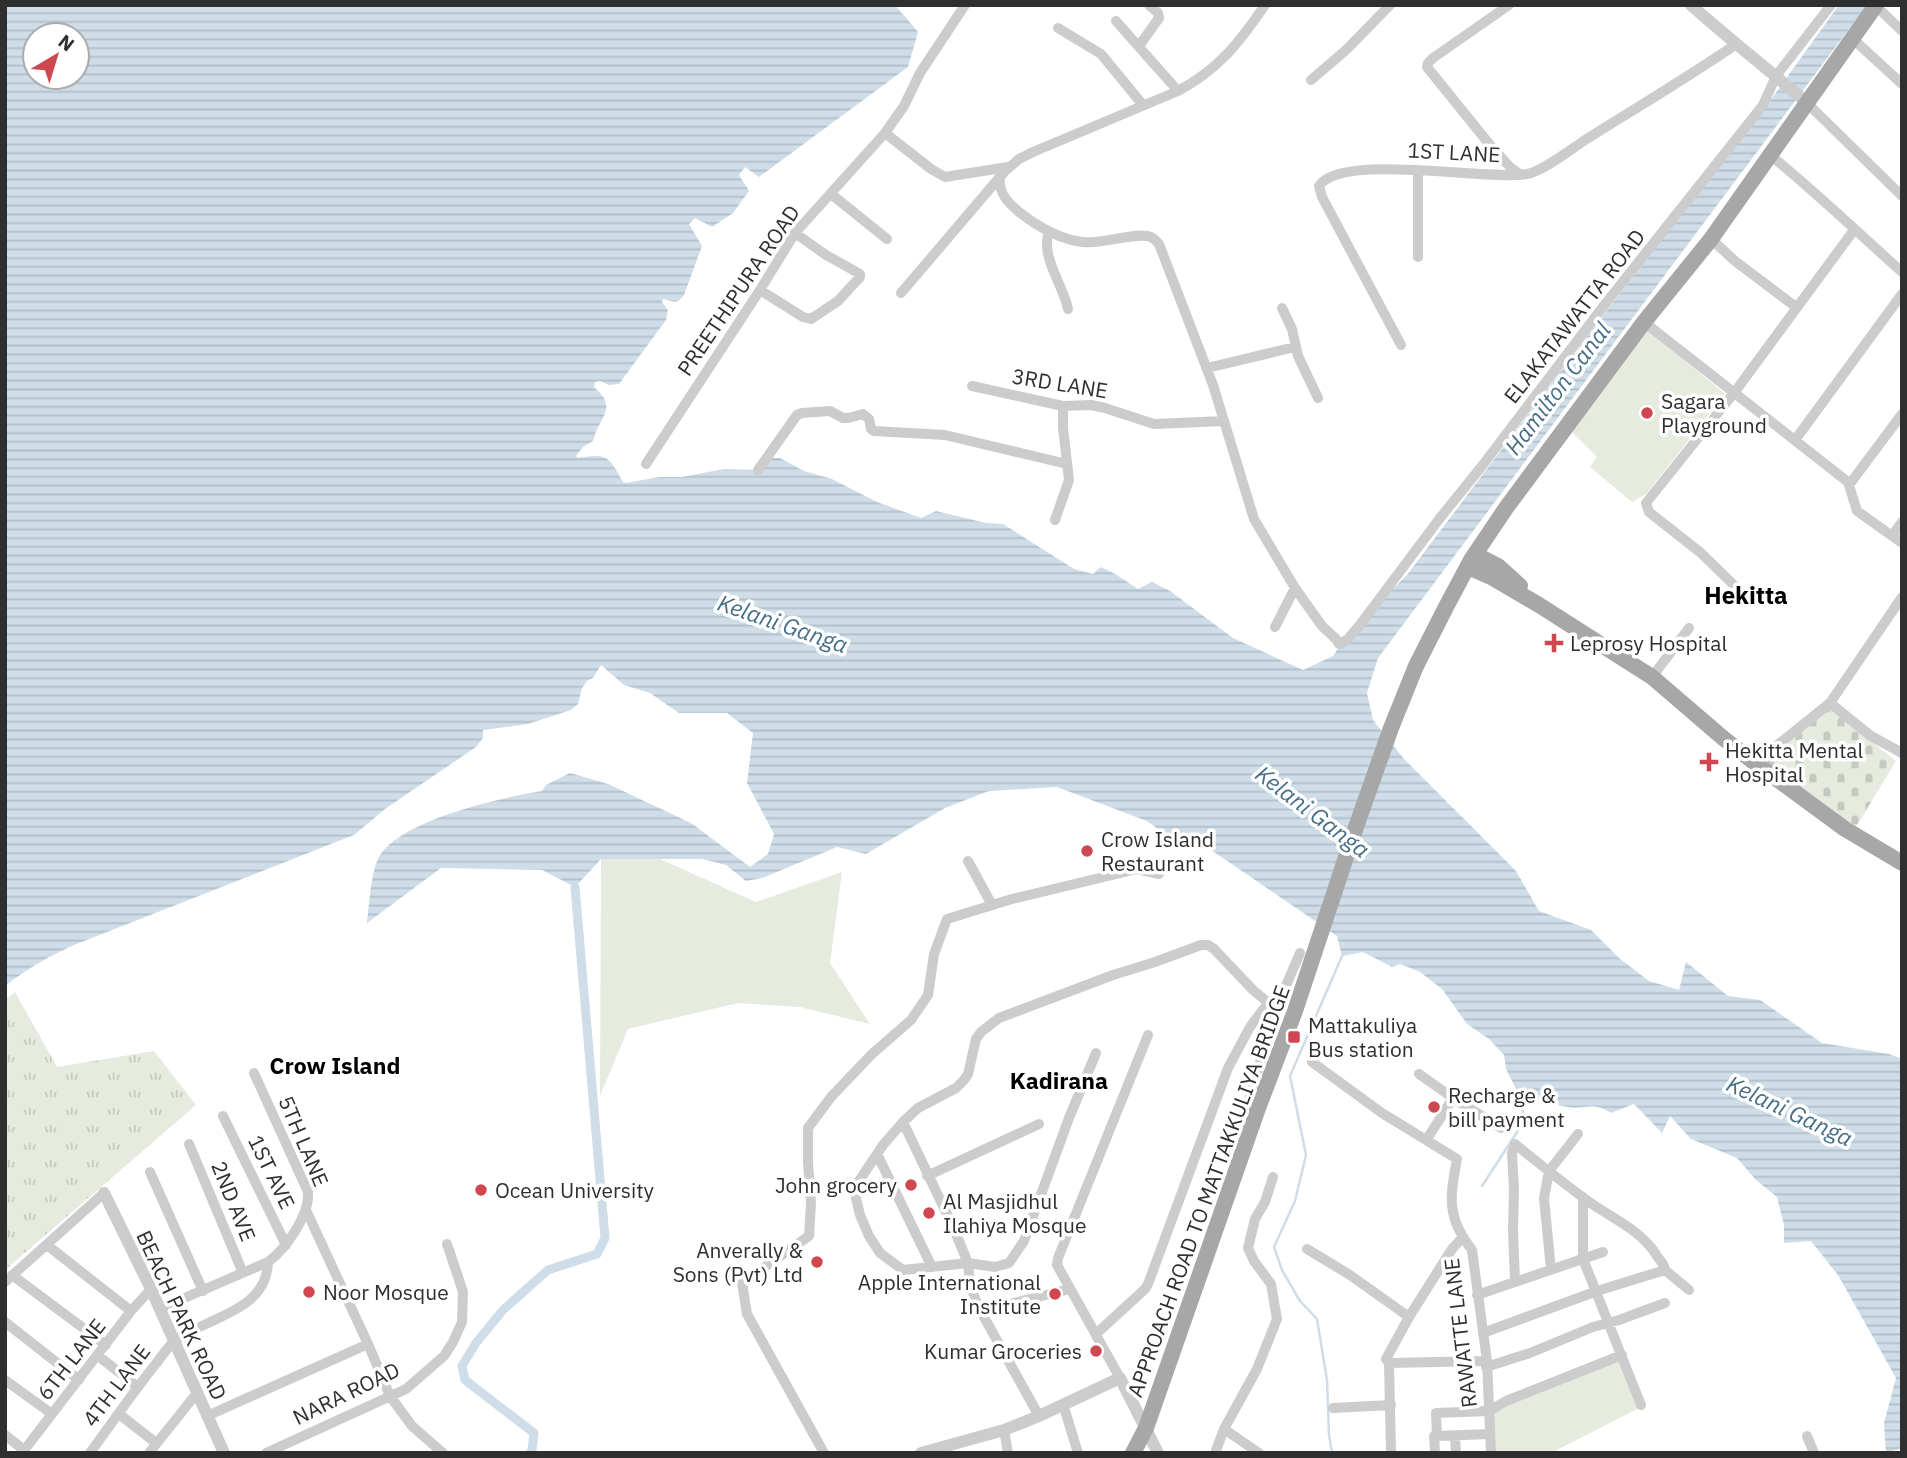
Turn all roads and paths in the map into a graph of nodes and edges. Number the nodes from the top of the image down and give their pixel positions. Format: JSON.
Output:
{"nodes":[{"id":1,"x":965,"y":5,"type":"edge"},
{"id":2,"x":1149,"y":5,"type":"edge"},
{"id":3,"x":1265,"y":5,"type":"edge"},
{"id":4,"x":1389,"y":5,"type":"edge"},
{"id":5,"x":1509,"y":5,"type":"edge"},
{"id":6,"x":1691,"y":5,"type":"edge"},
{"id":7,"x":1832,"y":5,"type":"edge"},
{"id":8,"x":1876,"y":6,"type":"edge"},
{"id":9,"x":1116,"y":20,"type":"dead end"},
{"id":10,"x":1058,"y":28,"type":"dead end"},
{"id":11,"x":1902,"y":31,"type":"edge"},
{"id":12,"x":1853,"y":39,"type":"junction"},
{"id":13,"x":1735,"y":45,"type":"junction"},
{"id":14,"x":1139,"y":46,"type":"junction"},
{"id":15,"x":1776,"y":76,"type":"junction"},
{"id":16,"x":1311,"y":80,"type":"dead end"},
{"id":17,"x":1902,"y":84,"type":"edge"},
{"id":18,"x":1178,"y":91,"type":"junction"},
{"id":19,"x":1807,"y":103,"type":"junction"},
{"id":20,"x":1143,"y":106,"type":"junction"},
{"id":21,"x":885,"y":134,"type":"junction"},
{"id":22,"x":1770,"y":155,"type":"junction"},
{"id":23,"x":1008,"y":167,"type":"junction"},
{"id":24,"x":1418,"y":171,"type":"junction"},
{"id":25,"x":1521,"y":175,"type":"junction"},
{"id":26,"x":1000,"y":176,"type":"junction"},
{"id":27,"x":831,"y":194,"type":"junction"},
{"id":28,"x":1902,"y":196,"type":"edge"},
{"id":29,"x":1854,"y":230,"type":"junction"},
{"id":30,"x":1049,"y":231,"type":"junction"},
{"id":31,"x":795,"y":233,"type":"junction"},
{"id":32,"x":887,"y":239,"type":"dead end"},
{"id":33,"x":1711,"y":239,"type":"junction"},
{"id":34,"x":1418,"y":257,"type":"dead end"},
{"id":35,"x":1902,"y":272,"type":"edge"},
{"id":36,"x":760,"y":290,"type":"junction"},
{"id":37,"x":901,"y":293,"type":"dead end"},
{"id":38,"x":1902,"y":294,"type":"edge"},
{"id":39,"x":1796,"y":307,"type":"junction"},
{"id":40,"x":1282,"y":308,"type":"dead end"},
{"id":41,"x":1068,"y":309,"type":"dead end"},
{"id":42,"x":1644,"y":322,"type":"junction"},
{"id":43,"x":1401,"y":345,"type":"dead end"},
{"id":44,"x":1295,"y":347,"type":"junction"},
{"id":45,"x":1207,"y":368,"type":"junction"},
{"id":46,"x":972,"y":387,"type":"dead end"},
{"id":47,"x":1734,"y":393,"type":"junction"},
{"id":48,"x":1318,"y":398,"type":"dead end"},
{"id":49,"x":1063,"y":406,"type":"junction"},
{"id":50,"x":1902,"y":414,"type":"edge"},
{"id":51,"x":1224,"y":421,"type":"junction"},
{"id":52,"x":1794,"y":440,"type":"junction"},
{"id":53,"x":646,"y":464,"type":"dead end"},
{"id":54,"x":1067,"y":464,"type":"junction"},
{"id":55,"x":758,"y":470,"type":"dead end"},
{"id":56,"x":1849,"y":485,"type":"junction"},
{"id":57,"x":1055,"y":520,"type":"dead end"},
{"id":58,"x":1902,"y":522,"type":"edge"},
{"id":59,"x":1892,"y":536,"type":"junction"},
{"id":60,"x":1902,"y":543,"type":"edge"},
{"id":61,"x":1471,"y":560,"type":"junction"},
{"id":62,"x":1295,"y":588,"type":"junction"},
{"id":63,"x":1738,"y":590,"type":"dead end"},
{"id":64,"x":1902,"y":597,"type":"edge"},
{"id":65,"x":1275,"y":627,"type":"dead end"},
{"id":66,"x":1689,"y":628,"type":"dead end"},
{"id":67,"x":1652,"y":677,"type":"junction"},
{"id":68,"x":1830,"y":703,"type":"junction"},
{"id":69,"x":1902,"y":753,"type":"edge"},
{"id":70,"x":1755,"y":763,"type":"junction"},
{"id":71,"x":968,"y":861,"type":"dead end"},
{"id":72,"x":1902,"y":863,"type":"edge"},
{"id":73,"x":1159,"y":874,"type":"dead end"},
{"id":74,"x":992,"y":905,"type":"junction"},
{"id":75,"x":1300,"y":953,"type":"dead end"},
{"id":76,"x":1272,"y":1006,"type":"junction"},
{"id":77,"x":1148,"y":1035,"type":"dead end"},
{"id":78,"x":1096,"y":1053,"type":"dead end"},
{"id":79,"x":1312,"y":1062,"type":"dead end"},
{"id":80,"x":254,"y":1073,"type":"dead end"},
{"id":81,"x":1419,"y":1074,"type":"dead end"},
{"id":82,"x":1453,"y":1098,"type":"junction"},
{"id":83,"x":1257,"y":1111,"type":"junction"},
{"id":84,"x":223,"y":1116,"type":"dead end"},
{"id":85,"x":902,"y":1122,"type":"junction"},
{"id":86,"x":1039,"y":1124,"type":"dead end"},
{"id":87,"x":1501,"y":1128,"type":"dead end"},
{"id":88,"x":1578,"y":1134,"type":"dead end"},
{"id":89,"x":1427,"y":1139,"type":"junction"},
{"id":90,"x":189,"y":1144,"type":"dead end"},
{"id":91,"x":877,"y":1154,"type":"junction"},
{"id":92,"x":1549,"y":1171,"type":"junction"},
{"id":93,"x":150,"y":1172,"type":"dead end"},
{"id":94,"x":928,"y":1176,"type":"junction"},
{"id":95,"x":1273,"y":1177,"type":"dead end"},
{"id":96,"x":104,"y":1193,"type":"joint"},
{"id":97,"x":1583,"y":1197,"type":"junction"},
{"id":98,"x":306,"y":1210,"type":"junction"},
{"id":99,"x":1462,"y":1238,"type":"junction"},
{"id":100,"x":447,"y":1244,"type":"dead end"},
{"id":101,"x":47,"y":1245,"type":"junction"},
{"id":102,"x":286,"y":1245,"type":"junction"},
{"id":103,"x":1307,"y":1249,"type":"dead end"},
{"id":104,"x":1603,"y":1252,"type":"dead end"},
{"id":105,"x":1583,"y":1259,"type":"junction"},
{"id":106,"x":268,"y":1262,"type":"junction"},
{"id":107,"x":968,"y":1263,"type":"junction"},
{"id":108,"x":932,"y":1267,"type":"junction"},
{"id":109,"x":1551,"y":1270,"type":"junction"},
{"id":110,"x":1665,"y":1270,"type":"junction"},
{"id":111,"x":243,"y":1273,"type":"junction"},
{"id":112,"x":9,"y":1279,"type":"edge"},
{"id":113,"x":1515,"y":1282,"type":"junction"},
{"id":114,"x":150,"y":1289,"type":"junction"},
{"id":115,"x":1070,"y":1289,"type":"junction"},
{"id":116,"x":1689,"y":1290,"type":"dead end"},
{"id":117,"x":203,"y":1291,"type":"junction"},
{"id":118,"x":1597,"y":1291,"type":"junction"},
{"id":119,"x":1477,"y":1295,"type":"junction"},
{"id":120,"x":1665,"y":1303,"type":"dead end"},
{"id":121,"x":979,"y":1308,"type":"junction"},
{"id":122,"x":159,"y":1309,"type":"junction"},
{"id":123,"x":131,"y":1311,"type":"junction"},
{"id":124,"x":1409,"y":1317,"type":"junction"},
{"id":125,"x":5,"y":1322,"type":"edge"},
{"id":126,"x":1608,"y":1323,"type":"junction"},
{"id":127,"x":1483,"y":1333,"type":"junction"},
{"id":128,"x":1096,"y":1334,"type":"junction"},
{"id":129,"x":174,"y":1341,"type":"junction"},
{"id":130,"x":368,"y":1344,"type":"junction"},
{"id":131,"x":106,"y":1345,"type":"junction"},
{"id":132,"x":97,"y":1355,"type":"junction"},
{"id":133,"x":1622,"y":1355,"type":"junction"},
{"id":134,"x":1389,"y":1363,"type":"junction"},
{"id":135,"x":1487,"y":1364,"type":"junction"},
{"id":136,"x":1120,"y":1378,"type":"junction"},
{"id":137,"x":5,"y":1380,"type":"edge"},
{"id":138,"x":79,"y":1380,"type":"junction"},
{"id":139,"x":138,"y":1387,"type":"junction"},
{"id":140,"x":197,"y":1392,"type":"junction"},
{"id":141,"x":390,"y":1396,"type":"junction"},
{"id":142,"x":1063,"y":1404,"type":"junction"},
{"id":143,"x":1391,"y":1405,"type":"junction"},
{"id":144,"x":1641,"y":1405,"type":"dead end"},
{"id":145,"x":1333,"y":1408,"type":"dead end"},
{"id":146,"x":1489,"y":1411,"type":"junction"},
{"id":147,"x":52,"y":1414,"type":"junction"},
{"id":148,"x":119,"y":1414,"type":"junction"},
{"id":149,"x":207,"y":1416,"type":"junction"},
{"id":150,"x":1039,"y":1416,"type":"junction"},
{"id":151,"x":1146,"y":1428,"type":"junction"},
{"id":152,"x":1224,"y":1429,"type":"junction"},
{"id":153,"x":1004,"y":1430,"type":"junction"},
{"id":154,"x":1490,"y":1434,"type":"junction"},
{"id":155,"x":1437,"y":1436,"type":"junction"},
{"id":156,"x":1455,"y":1436,"type":"junction"},
{"id":157,"x":1807,"y":1436,"type":"dead end"},
{"id":158,"x":7,"y":1441,"type":"edge"},
{"id":159,"x":156,"y":1443,"type":"junction"},
{"id":160,"x":23,"y":1451,"type":"edge"},
{"id":161,"x":222,"y":1452,"type":"edge"},
{"id":162,"x":90,"y":1453,"type":"edge"},
{"id":163,"x":149,"y":1453,"type":"edge"},
{"id":164,"x":266,"y":1453,"type":"edge"},
{"id":165,"x":443,"y":1453,"type":"edge"},
{"id":166,"x":824,"y":1453,"type":"edge"},
{"id":167,"x":921,"y":1453,"type":"edge"},
{"id":168,"x":1008,"y":1453,"type":"edge"},
{"id":169,"x":1078,"y":1453,"type":"edge"},
{"id":170,"x":1133,"y":1453,"type":"edge"},
{"id":171,"x":1158,"y":1453,"type":"edge"},
{"id":172,"x":1215,"y":1453,"type":"edge"},
{"id":173,"x":1259,"y":1453,"type":"edge"},
{"id":174,"x":1391,"y":1453,"type":"edge"},
{"id":175,"x":1435,"y":1453,"type":"edge"},
{"id":176,"x":1456,"y":1453,"type":"edge"},
{"id":177,"x":1490,"y":1453,"type":"edge"},
{"id":178,"x":1814,"y":1453,"type":"edge"}],
"edges":[{"from":1,"to":21,"type":"street","name":"PREETHIPURA ROAD"},
{"from":2,"to":14,"type":"street"},
{"from":3,"to":18,"type":"street"},
{"from":4,"to":16,"type":"street"},
{"from":5,"to":25,"type":"street"},
{"from":6,"to":13,"type":"street"},
{"from":7,"to":15,"type":"street","name":"ELAKATAWATTA ROAD"},
{"from":8,"to":11,"type":"street"},
{"from":8,"to":12,"type":"main road","name":"APPROACH ROAD TO MATTAKKULIYA BRIDGE"},
{"from":9,"to":14,"type":"street"},
{"from":10,"to":20,"type":"street"},
{"from":12,"to":17,"type":"street"},
{"from":12,"to":19,"type":"main road","name":"APPROACH ROAD TO MATTAKKULIYA BRIDGE"},
{"from":13,"to":15,"type":"street"},
{"from":13,"to":25,"type":"street","name":"1ST LANE"},
{"from":14,"to":18,"type":"street"},
{"from":15,"to":19,"type":"street"},
{"from":15,"to":62,"type":"street","name":"ELAKATAWATTA ROAD"},
{"from":18,"to":20,"type":"street"},
{"from":19,"to":22,"type":"main road","name":"APPROACH ROAD TO MATTAKKULIYA BRIDGE"},
{"from":19,"to":28,"type":"street"},
{"from":20,"to":23,"type":"street"},
{"from":21,"to":23,"type":"street"},
{"from":21,"to":27,"type":"street","name":"PREETHIPURA ROAD"},
{"from":22,"to":29,"type":"street"},
{"from":22,"to":33,"type":"main road","name":"APPROACH ROAD TO MATTAKKULIYA BRIDGE"},
{"from":23,"to":26,"type":"street"},
{"from":24,"to":25,"type":"street","name":"1ST LANE"},
{"from":24,"to":34,"type":"street"},
{"from":24,"to":43,"type":"street","name":"1ST LANE"},
{"from":26,"to":30,"type":"street"},
{"from":26,"to":37,"type":"street"},
{"from":27,"to":31,"type":"street","name":"PREETHIPURA ROAD"},
{"from":27,"to":32,"type":"street"},
{"from":29,"to":35,"type":"street"},
{"from":29,"to":39,"type":"street"},
{"from":30,"to":41,"type":"street"},
{"from":30,"to":45,"type":"street"},
{"from":31,"to":36,"type":"street","name":"PREETHIPURA ROAD"},
{"from":31,"to":36,"type":"street"},
{"from":33,"to":39,"type":"street"},
{"from":33,"to":42,"type":"main road","name":"APPROACH ROAD TO MATTAKKULIYA BRIDGE"},
{"from":36,"to":53,"type":"street","name":"PREETHIPURA ROAD"},
{"from":38,"to":52,"type":"street"},
{"from":39,"to":47,"type":"street"},
{"from":40,"to":44,"type":"street"},
{"from":42,"to":47,"type":"street"},
{"from":42,"to":61,"type":"main road","name":"APPROACH ROAD TO MATTAKKULIYA BRIDGE"},
{"from":44,"to":45,"type":"street"},
{"from":44,"to":48,"type":"street"},
{"from":45,"to":51,"type":"street"},
{"from":46,"to":49,"type":"street","name":"3RD LANE"},
{"from":47,"to":52,"type":"street"},
{"from":47,"to":63,"type":"street"},
{"from":49,"to":51,"type":"street","name":"3RD LANE"},
{"from":49,"to":54,"type":"street"},
{"from":50,"to":56,"type":"street"},
{"from":51,"to":62,"type":"street"},
{"from":52,"to":56,"type":"street"},
{"from":54,"to":55,"type":"street"},
{"from":54,"to":57,"type":"street"},
{"from":56,"to":59,"type":"street"},
{"from":58,"to":59,"type":"street"},
{"from":59,"to":60,"type":"street"},
{"from":61,"to":67,"type":"main road"},
{"from":61,"to":83,"type":"main road","name":"APPROACH ROAD TO MATTAKKULIYA BRIDGE"},
{"from":62,"to":65,"type":"street"},
{"from":64,"to":68,"type":"street"},
{"from":66,"to":67,"type":"street"},
{"from":67,"to":70,"type":"main road"},
{"from":68,"to":69,"type":"street"},
{"from":68,"to":70,"type":"street"},
{"from":70,"to":72,"type":"main road"},
{"from":71,"to":74,"type":"street"},
{"from":73,"to":74,"type":"street"},
{"from":74,"to":166,"type":"street"},
{"from":75,"to":76,"type":"street"},
{"from":76,"to":83,"type":"street"},
{"from":76,"to":85,"type":"street"},
{"from":76,"to":128,"type":"street"},
{"from":77,"to":115,"type":"street"},
{"from":78,"to":107,"type":"street"},
{"from":79,"to":89,"type":"street"},
{"from":80,"to":98,"type":"street","name":"5TH LANE"},
{"from":81,"to":82,"type":"street"},
{"from":82,"to":87,"type":"street"},
{"from":82,"to":89,"type":"street"},
{"from":83,"to":151,"type":"main road","name":"APPROACH ROAD TO MATTAKKULIYA BRIDGE"},
{"from":84,"to":102,"type":"street","name":"1ST AVE"},
{"from":85,"to":91,"type":"street"},
{"from":85,"to":94,"type":"street"},
{"from":86,"to":94,"type":"street"},
{"from":88,"to":92,"type":"street"},
{"from":89,"to":99,"type":"street"},
{"from":90,"to":111,"type":"street","name":"2ND AVE"},
{"from":91,"to":108,"type":"street"},
{"from":91,"to":108,"type":"street"},
{"from":92,"to":97,"type":"street"},
{"from":92,"to":109,"type":"street"},
{"from":92,"to":113,"type":"street"},
{"from":93,"to":117,"type":"street"},
{"from":94,"to":107,"type":"street"},
{"from":95,"to":152,"type":"street"},
{"from":96,"to":101,"type":"street"},
{"from":96,"to":114,"type":"street","name":"BEACH PARK ROAD"},
{"from":97,"to":105,"type":"street"},
{"from":97,"to":110,"type":"street"},
{"from":98,"to":102,"type":"street","name":"5TH LANE"},
{"from":98,"to":130,"type":"street"},
{"from":99,"to":119,"type":"street","name":"RAWATTE LANE"},
{"from":99,"to":124,"type":"street","name":"RAWATTE LANE"},
{"from":100,"to":141,"type":"street","name":"NARA ROAD"},
{"from":101,"to":112,"type":"street"},
{"from":101,"to":123,"type":"street"},
{"from":102,"to":106,"type":"street","name":"5TH LANE"},
{"from":103,"to":124,"type":"street"},
{"from":104,"to":105,"type":"street"},
{"from":105,"to":109,"type":"street"},
{"from":105,"to":118,"type":"street"},
{"from":106,"to":111,"type":"street","name":"5TH LANE"},
{"from":106,"to":129,"type":"street"},
{"from":107,"to":108,"type":"street"},
{"from":107,"to":121,"type":"street"},
{"from":109,"to":113,"type":"street"},
{"from":110,"to":116,"type":"street"},
{"from":110,"to":118,"type":"street"},
{"from":111,"to":117,"type":"street","name":"5TH LANE"},
{"from":112,"to":131,"type":"street"},
{"from":113,"to":119,"type":"street"},
{"from":114,"to":122,"type":"street","name":"BEACH PARK ROAD"},
{"from":114,"to":123,"type":"street","name":"6TH LANE"},
{"from":115,"to":121,"type":"street"},
{"from":115,"to":128,"type":"street"},
{"from":117,"to":122,"type":"street","name":"5TH LANE"},
{"from":118,"to":126,"type":"street"},
{"from":118,"to":127,"type":"street"},
{"from":119,"to":127,"type":"street","name":"RAWATTE LANE"},
{"from":120,"to":126,"type":"street"},
{"from":121,"to":150,"type":"street"},
{"from":122,"to":129,"type":"street","name":"BEACH PARK ROAD"},
{"from":123,"to":131,"type":"street","name":"6TH LANE"},
{"from":124,"to":134,"type":"street","name":"RAWATTE LANE"},
{"from":125,"to":138,"type":"street"},
{"from":126,"to":133,"type":"street"},
{"from":126,"to":135,"type":"street"},
{"from":127,"to":135,"type":"street","name":"RAWATTE LANE"},
{"from":128,"to":136,"type":"street"},
{"from":129,"to":139,"type":"street","name":"4TH LANE"},
{"from":129,"to":140,"type":"street","name":"BEACH PARK ROAD"},
{"from":130,"to":141,"type":"street"},
{"from":130,"to":149,"type":"street"},
{"from":131,"to":132,"type":"street","name":"6TH LANE"},
{"from":132,"to":138,"type":"street","name":"6TH LANE"},
{"from":132,"to":139,"type":"street"},
{"from":133,"to":144,"type":"street"},
{"from":133,"to":146,"type":"street"},
{"from":134,"to":135,"type":"street"},
{"from":134,"to":143,"type":"street","name":"RAWATTE LANE"},
{"from":135,"to":146,"type":"street","name":"RAWATTE LANE"},
{"from":136,"to":142,"type":"street"},
{"from":136,"to":151,"type":"street"},
{"from":137,"to":147,"type":"street"},
{"from":138,"to":147,"type":"street","name":"6TH LANE"},
{"from":139,"to":148,"type":"street","name":"4TH LANE"},
{"from":140,"to":149,"type":"street","name":"BEACH PARK ROAD"},
{"from":140,"to":159,"type":"street"},
{"from":141,"to":164,"type":"street","name":"NARA ROAD"},
{"from":141,"to":165,"type":"street"},
{"from":142,"to":150,"type":"street"},
{"from":142,"to":169,"type":"street"},
{"from":143,"to":145,"type":"street"},
{"from":143,"to":174,"type":"street","name":"RAWATTE LANE"},
{"from":146,"to":154,"type":"street","name":"RAWATTE LANE"},
{"from":146,"to":155,"type":"street"},
{"from":147,"to":160,"type":"street","name":"6TH LANE"},
{"from":148,"to":159,"type":"street"},
{"from":148,"to":162,"type":"street","name":"4TH LANE"},
{"from":149,"to":161,"type":"street","name":"BEACH PARK ROAD"},
{"from":150,"to":153,"type":"street"},
{"from":151,"to":170,"type":"main road","name":"APPROACH ROAD TO MATTAKKULIYA BRIDGE"},
{"from":151,"to":171,"type":"street"},
{"from":152,"to":172,"type":"street"},
{"from":152,"to":173,"type":"street"},
{"from":153,"to":167,"type":"street"},
{"from":153,"to":168,"type":"street"},
{"from":154,"to":156,"type":"street"},
{"from":154,"to":177,"type":"street","name":"RAWATTE LANE"},
{"from":155,"to":156,"type":"street"},
{"from":155,"to":175,"type":"street"},
{"from":156,"to":176,"type":"street"},
{"from":157,"to":178,"type":"street"},
{"from":158,"to":160,"type":"street"},
{"from":159,"to":163,"type":"street"}]}
